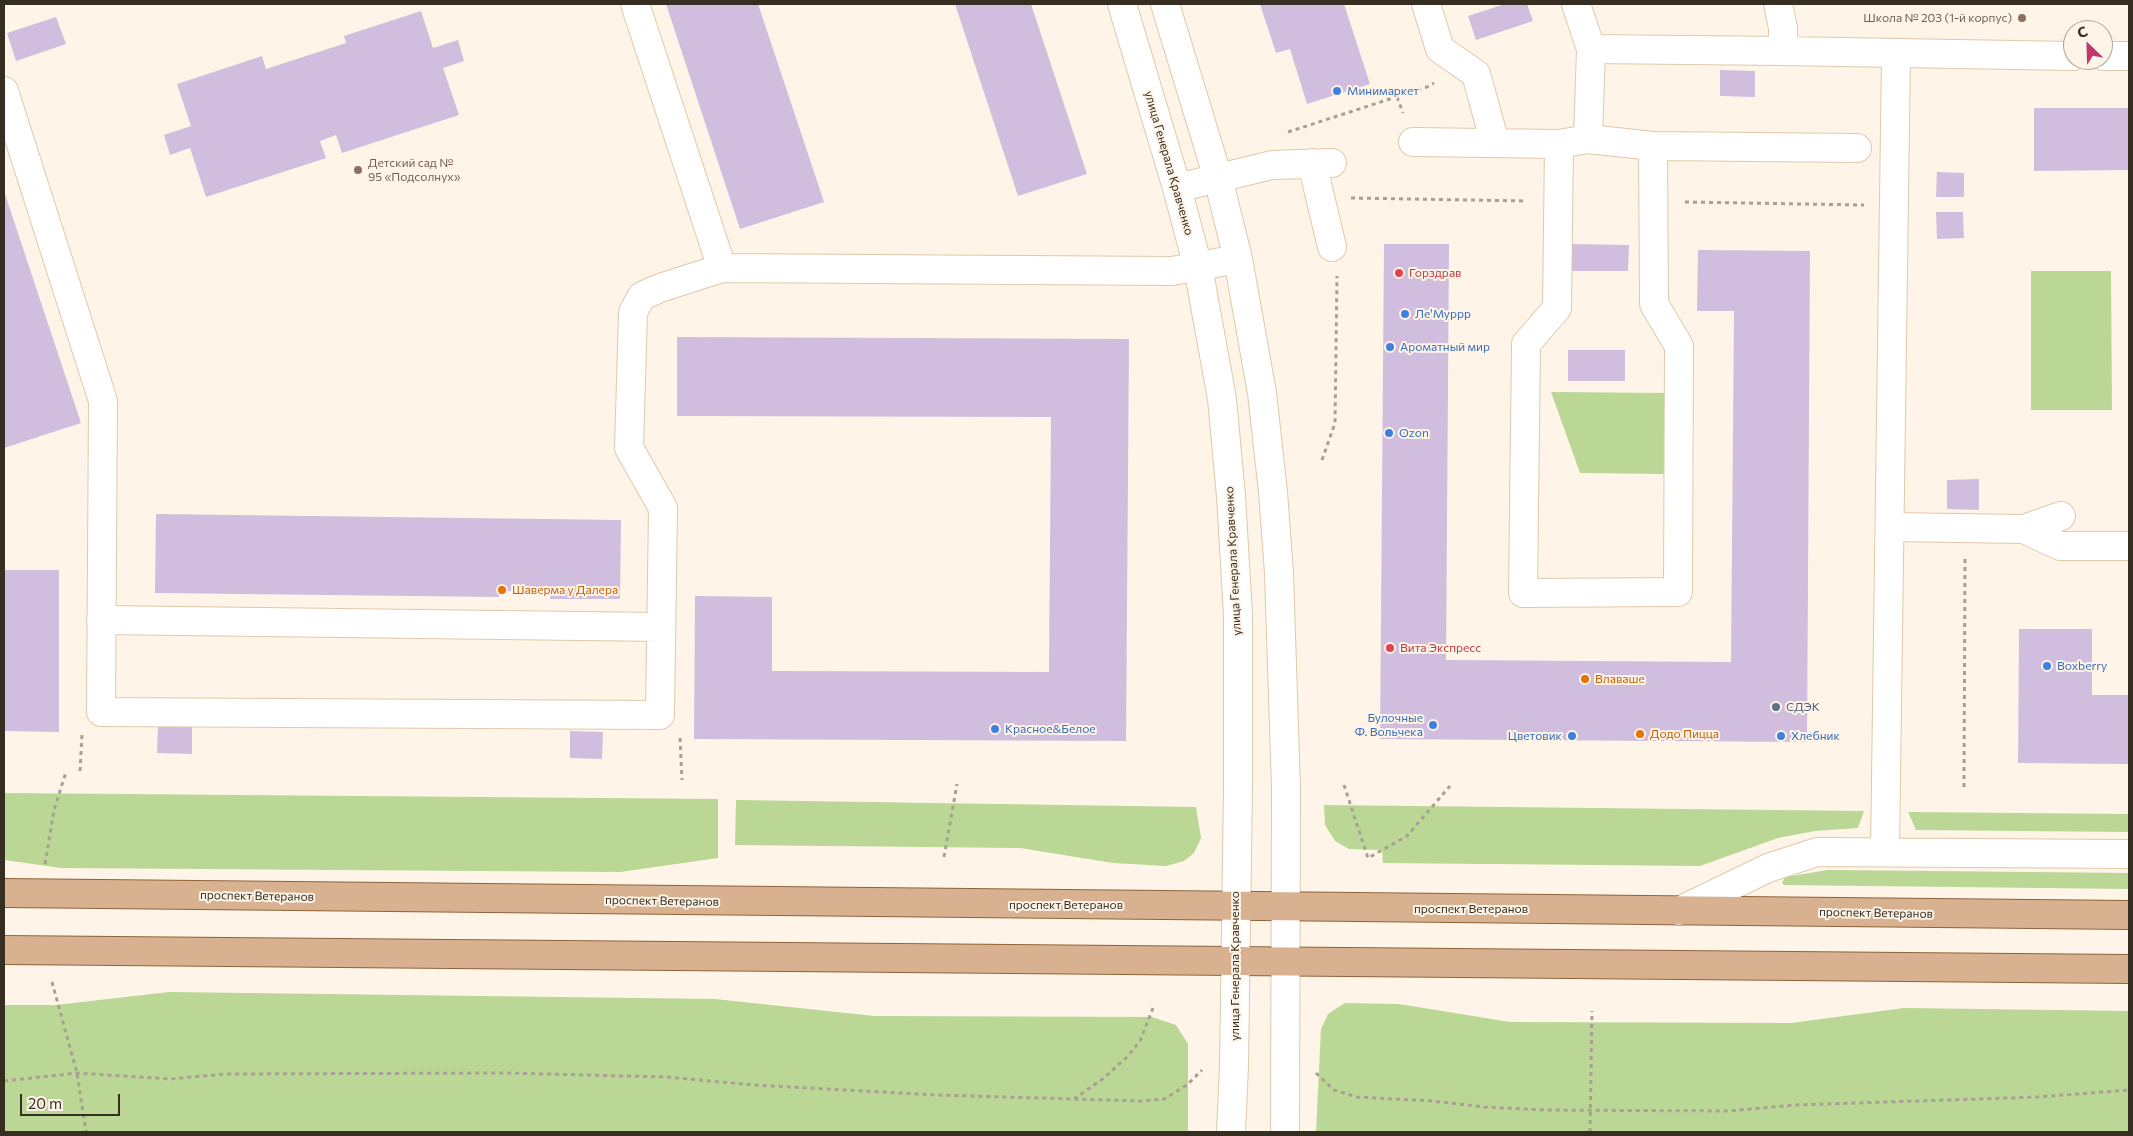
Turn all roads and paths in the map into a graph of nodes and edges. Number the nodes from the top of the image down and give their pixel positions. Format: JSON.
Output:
{"nodes":[{"id":1,"x":635,"y":4,"type":"edge"},
{"id":2,"x":1122,"y":4,"type":"edge"},
{"id":3,"x":1166,"y":4,"type":"edge"},
{"id":4,"x":1426,"y":4,"type":"edge"},
{"id":5,"x":1576,"y":4,"type":"edge"},
{"id":6,"x":1778,"y":4,"type":"edge"},
{"id":7,"x":1591,"y":49,"type":"junction"},
{"id":8,"x":1783,"y":51,"type":"junction"},
{"id":9,"x":1896,"y":54,"type":"junction"},
{"id":10,"x":2063,"y":56,"type":"edge"},
{"id":11,"x":2113,"y":56,"type":"edge"},
{"id":12,"x":2129,"y":56,"type":"edge"},
{"id":13,"x":1461,"y":64,"type":"junction"},
{"id":14,"x":4,"y":90,"type":"edge"},
{"id":15,"x":1283,"y":133,"type":"dead end"},
{"id":16,"x":1588,"y":139,"type":"junction"},
{"id":17,"x":1413,"y":142,"type":"dead end"},
{"id":18,"x":1495,"y":143,"type":"junction"},
{"id":19,"x":1559,"y":144,"type":"junction"},
{"id":20,"x":1653,"y":146,"type":"junction"},
{"id":21,"x":1857,"y":148,"type":"dead end"},
{"id":22,"x":1218,"y":178,"type":"junction"},
{"id":23,"x":1177,"y":188,"type":"junction"},
{"id":24,"x":1320,"y":198,"type":"junction"},
{"id":25,"x":1558,"y":202,"type":"junction"},
{"id":26,"x":1653,"y":202,"type":"junction"},
{"id":27,"x":1894,"y":205,"type":"junction"},
{"id":28,"x":1332,"y":247,"type":"joint"},
{"id":29,"x":1238,"y":259,"type":"junction"},
{"id":30,"x":1198,"y":267,"type":"junction"},
{"id":31,"x":722,"y":268,"type":"junction"},
{"id":32,"x":1322,"y":460,"type":"dead end"},
{"id":33,"x":2061,"y":516,"type":"dead end"},
{"id":34,"x":1890,"y":527,"type":"junction"},
{"id":35,"x":1966,"y":528,"type":"junction"},
{"id":36,"x":2024,"y":529,"type":"junction"},
{"id":37,"x":2129,"y":546,"type":"edge"},
{"id":38,"x":102,"y":620,"type":"junction"},
{"id":39,"x":661,"y":627,"type":"junction"},
{"id":40,"x":680,"y":738,"type":"dead end"},
{"id":41,"x":682,"y":780,"type":"dead end"},
{"id":42,"x":957,"y":784,"type":"dead end"},
{"id":43,"x":1344,"y":785,"type":"dead end"},
{"id":44,"x":1450,"y":786,"type":"dead end"},
{"id":45,"x":1964,"y":787,"type":"dead end"},
{"id":46,"x":1885,"y":852,"type":"junction"},
{"id":47,"x":2129,"y":854,"type":"edge"},
{"id":48,"x":944,"y":857,"type":"dead end"},
{"id":49,"x":4,"y":894,"type":"edge"},
{"id":50,"x":1235,"y":907,"type":"junction"},
{"id":51,"x":1286,"y":907,"type":"junction"},
{"id":52,"x":1678,"y":910,"type":"junction"},
{"id":53,"x":2129,"y":915,"type":"edge"},
{"id":54,"x":4,"y":950,"type":"edge"},
{"id":55,"x":1235,"y":962,"type":"junction"},
{"id":56,"x":1286,"y":962,"type":"junction"},
{"id":57,"x":2129,"y":969,"type":"edge"},
{"id":58,"x":55,"y":997,"type":"dead end"},
{"id":59,"x":1153,"y":1008,"type":"dead end"},
{"id":60,"x":1592,"y":1012,"type":"dead end"},
{"id":61,"x":1206,"y":1066,"type":"dead end"},
{"id":62,"x":1315,"y":1072,"type":"dead end"},
{"id":63,"x":77,"y":1073,"type":"junction"},
{"id":64,"x":4,"y":1081,"type":"edge"},
{"id":65,"x":2129,"y":1090,"type":"edge"},
{"id":66,"x":1073,"y":1099,"type":"junction"},
{"id":67,"x":1589,"y":1110,"type":"junction"},
{"id":68,"x":86,"y":1132,"type":"edge"},
{"id":69,"x":1231,"y":1132,"type":"edge"},
{"id":70,"x":1285,"y":1132,"type":"edge"},
{"id":71,"x":1590,"y":1132,"type":"edge"}],
"edges":[{"from":1,"to":31,"type":"street"},
{"from":2,"to":23,"type":"street","name":"улица Генерала Кравченко"},
{"from":3,"to":22,"type":"street"},
{"from":4,"to":13,"type":"street"},
{"from":5,"to":7,"type":"street"},
{"from":6,"to":8,"type":"street"},
{"from":7,"to":8,"type":"street"},
{"from":7,"to":16,"type":"street"},
{"from":8,"to":9,"type":"street"},
{"from":9,"to":10,"type":"street"},
{"from":9,"to":27,"type":"street"},
{"from":11,"to":12,"type":"street"},
{"from":13,"to":15,"type":"path"},
{"from":13,"to":18,"type":"street"},
{"from":14,"to":38,"type":"street"},
{"from":16,"to":19,"type":"street"},
{"from":16,"to":20,"type":"street"},
{"from":17,"to":18,"type":"street"},
{"from":18,"to":19,"type":"street"},
{"from":19,"to":25,"type":"street"},
{"from":20,"to":21,"type":"street"},
{"from":20,"to":26,"type":"street"},
{"from":22,"to":23,"type":"street"},
{"from":22,"to":24,"type":"street"},
{"from":22,"to":29,"type":"street"},
{"from":23,"to":30,"type":"street","name":"улица Генерала Кравченко"},
{"from":24,"to":25,"type":"path"},
{"from":24,"to":28,"type":"street"},
{"from":25,"to":26,"type":"street"},
{"from":26,"to":27,"type":"path"},
{"from":27,"to":34,"type":"street"},
{"from":28,"to":32,"type":"path"},
{"from":29,"to":30,"type":"street"},
{"from":29,"to":51,"type":"street"},
{"from":30,"to":31,"type":"street"},
{"from":30,"to":50,"type":"street","name":"улица Генерала Кравченко"},
{"from":31,"to":39,"type":"street"},
{"from":33,"to":36,"type":"street"},
{"from":34,"to":35,"type":"street"},
{"from":34,"to":46,"type":"street"},
{"from":35,"to":36,"type":"street"},
{"from":35,"to":45,"type":"path"},
{"from":36,"to":37,"type":"street"},
{"from":38,"to":39,"type":"street"},
{"from":38,"to":39,"type":"street"},
{"from":40,"to":41,"type":"path"},
{"from":42,"to":48,"type":"path"},
{"from":43,"to":44,"type":"path"},
{"from":46,"to":47,"type":"street"},
{"from":46,"to":52,"type":"street"},
{"from":49,"to":50,"type":"main road","name":"проспект Ветеранов"},
{"from":50,"to":51,"type":"main road","name":"проспект Ветеранов"},
{"from":50,"to":55,"type":"street","name":"улица Генерала Кравченко"},
{"from":51,"to":52,"type":"main road","name":"проспект Ветеранов"},
{"from":51,"to":56,"type":"street"},
{"from":52,"to":53,"type":"main road","name":"проспект Ветеранов"},
{"from":54,"to":55,"type":"main road"},
{"from":55,"to":56,"type":"main road"},
{"from":55,"to":69,"type":"street","name":"улица Генерала Кравченко"},
{"from":56,"to":57,"type":"main road"},
{"from":56,"to":70,"type":"street"},
{"from":58,"to":63,"type":"path"},
{"from":59,"to":66,"type":"path"},
{"from":60,"to":67,"type":"path"},
{"from":61,"to":66,"type":"path"},
{"from":62,"to":67,"type":"path"},
{"from":63,"to":64,"type":"path"},
{"from":63,"to":66,"type":"path"},
{"from":63,"to":68,"type":"path"},
{"from":65,"to":67,"type":"path"},
{"from":67,"to":71,"type":"path"}]}
